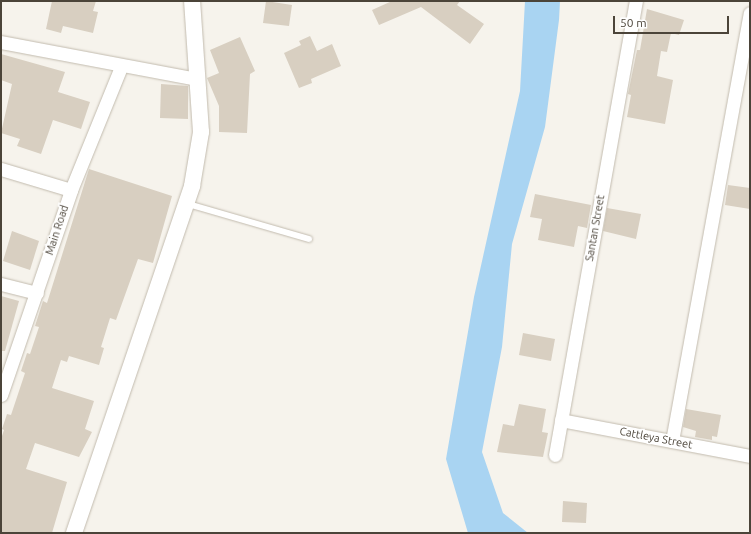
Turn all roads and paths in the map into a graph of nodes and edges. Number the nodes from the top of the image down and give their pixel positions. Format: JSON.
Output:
{"nodes":[{"id":1,"x":192,"y":1,"type":"edge"},
{"id":2,"x":636,"y":1,"type":"edge"},
{"id":3,"x":750,"y":13,"type":"edge"},
{"id":4,"x":1,"y":42,"type":"edge"},
{"id":5,"x":121,"y":67,"type":"junction"},
{"id":6,"x":197,"y":79,"type":"junction"},
{"id":7,"x":1,"y":169,"type":"edge"},
{"id":8,"x":71,"y":190,"type":"junction"},
{"id":9,"x":186,"y":204,"type":"junction"},
{"id":10,"x":309,"y":239,"type":"dead end"},
{"id":11,"x":1,"y":284,"type":"edge"},
{"id":12,"x":37,"y":293,"type":"junction"},
{"id":13,"x":1,"y":395,"type":"edge"},
{"id":14,"x":561,"y":420,"type":"junction"},
{"id":15,"x":672,"y":441,"type":"junction"},
{"id":16,"x":555,"y":455,"type":"dead end"},
{"id":17,"x":750,"y":456,"type":"edge"},
{"id":18,"x":74,"y":533,"type":"edge"}],
"edges":[{"from":1,"to":6,"type":"street"},
{"from":2,"to":14,"type":"street","name":"Santan Street"},
{"from":3,"to":15,"type":"street"},
{"from":4,"to":5,"type":"street"},
{"from":5,"to":6,"type":"street"},
{"from":5,"to":8,"type":"street","name":"Main Road"},
{"from":6,"to":9,"type":"street"},
{"from":7,"to":8,"type":"street"},
{"from":8,"to":12,"type":"street","name":"Main Road"},
{"from":9,"to":10,"type":"lane"},
{"from":9,"to":18,"type":"street"},
{"from":11,"to":12,"type":"street"},
{"from":12,"to":13,"type":"street","name":"Main Road"},
{"from":14,"to":15,"type":"street","name":"Cattleya Street"},
{"from":14,"to":16,"type":"street","name":"Santan Street"},
{"from":15,"to":17,"type":"street","name":"Cattleya Street"}]}
